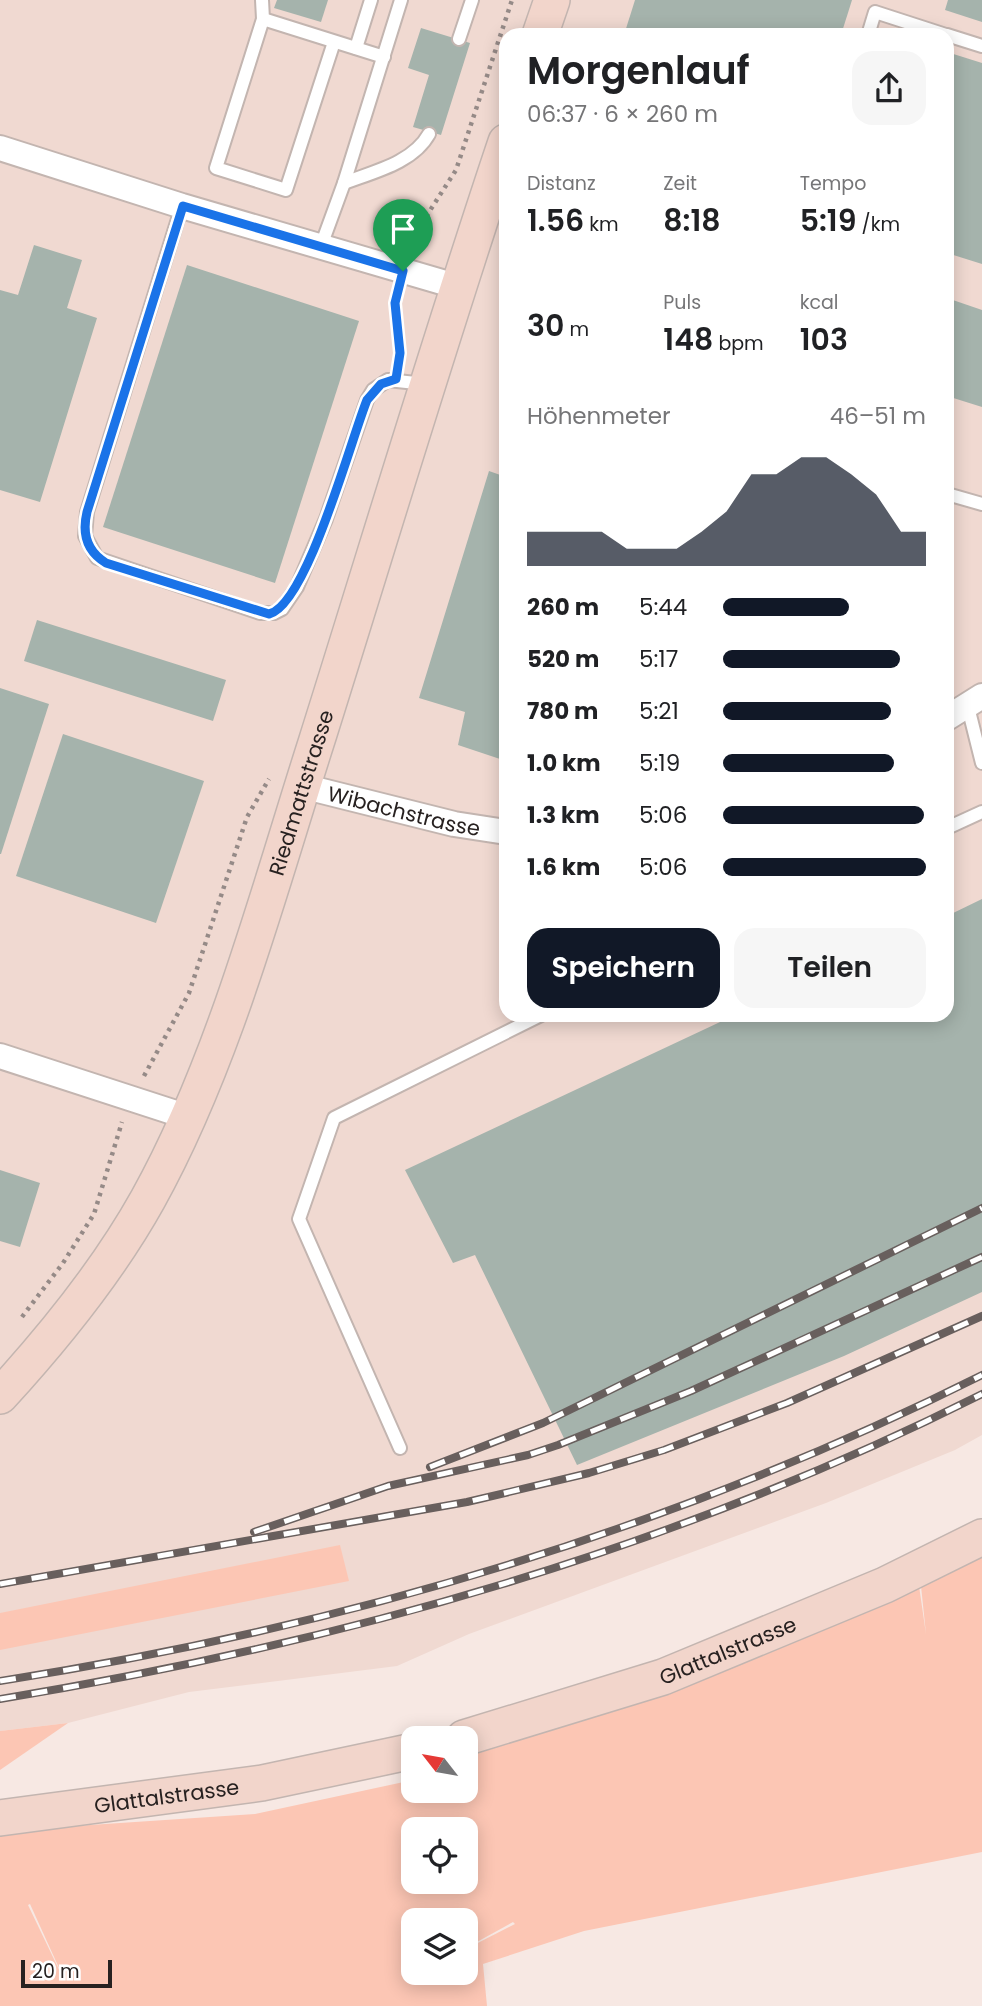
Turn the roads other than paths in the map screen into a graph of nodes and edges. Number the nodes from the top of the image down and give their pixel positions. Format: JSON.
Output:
{"nodes":[{"id":1,"x":262,"y":0,"type":"edge"},
{"id":2,"x":371,"y":0,"type":"edge"},
{"id":3,"x":401,"y":0,"type":"edge"},
{"id":4,"x":472,"y":0,"type":"edge"},
{"id":5,"x":552,"y":0,"type":"edge"},
{"id":6,"x":263,"y":19,"type":"junction"},
{"id":7,"x":542,"y":28,"type":"edge"},
{"id":8,"x":870,"y":28,"type":"edge"},
{"id":9,"x":924,"y":28,"type":"edge"},
{"id":10,"x":954,"y":37,"type":"edge"},
{"id":11,"x":459,"y":39,"type":"dead end"},
{"id":12,"x":334,"y":42,"type":"junction"},
{"id":13,"x":982,"y":46,"type":"edge"},
{"id":14,"x":356,"y":48,"type":"junction"},
{"id":15,"x":384,"y":57,"type":"junction"},
{"id":16,"x":429,"y":134,"type":"dead end"},
{"id":17,"x":0,"y":148,"type":"edge"},
{"id":18,"x":499,"y":164,"type":"edge"},
{"id":19,"x":344,"y":183,"type":"junction"},
{"id":20,"x":183,"y":206,"type":"junction"},
{"id":21,"x":321,"y":246,"type":"junction"},
{"id":22,"x":459,"y":287,"type":"junction"},
{"id":23,"x":412,"y":382,"type":"junction"},
{"id":24,"x":954,"y":496,"type":"edge"},
{"id":25,"x":982,"y":504,"type":"edge"},
{"id":26,"x":965,"y":707,"type":"edge"},
{"id":27,"x":982,"y":762,"type":"edge"},
{"id":28,"x":287,"y":779,"type":"junction"},
{"id":29,"x":982,"y":812,"type":"edge"},
{"id":30,"x":954,"y":825,"type":"edge"},
{"id":31,"x":499,"y":831,"type":"edge"},
{"id":32,"x":527,"y":1022,"type":"edge"},
{"id":33,"x":0,"y":1056,"type":"edge"},
{"id":34,"x":188,"y":1117,"type":"junction"},
{"id":35,"x":0,"y":1396,"type":"edge"},
{"id":36,"x":400,"y":1448,"type":"dead end"},
{"id":37,"x":982,"y":1537,"type":"edge"},
{"id":38,"x":478,"y":1734,"type":"edge"},
{"id":39,"x":401,"y":1754,"type":"edge"},
{"id":40,"x":0,"y":1818,"type":"edge"}],
"edges":[{"from":1,"to":6,"type":"lane"},
{"from":2,"to":14,"type":"lane"},
{"from":3,"to":15,"type":"lane"},
{"from":4,"to":11,"type":"lane"},
{"from":5,"to":7,"type":"main road"},
{"from":6,"to":12,"type":"lane"},
{"from":6,"to":12,"type":"lane"},
{"from":8,"to":9,"type":"lane"},
{"from":10,"to":13,"type":"lane"},
{"from":12,"to":14,"type":"lane"},
{"from":14,"to":15,"type":"lane"},
{"from":15,"to":19,"type":"lane"},
{"from":16,"to":19,"type":"lane"},
{"from":17,"to":20,"type":"street"},
{"from":18,"to":22,"type":"main road","name":"Riedmattstrasse"},
{"from":19,"to":21,"type":"lane"},
{"from":20,"to":21,"type":"street"},
{"from":20,"to":23,"type":"lane"},
{"from":21,"to":22,"type":"street"},
{"from":22,"to":23,"type":"main road","name":"Riedmattstrasse"},
{"from":23,"to":28,"type":"main road","name":"Riedmattstrasse"},
{"from":24,"to":25,"type":"lane"},
{"from":26,"to":27,"type":"lane"},
{"from":28,"to":31,"type":"street","name":"Wibachstrasse"},
{"from":28,"to":34,"type":"main road","name":"Riedmattstrasse"},
{"from":29,"to":30,"type":"lane"},
{"from":32,"to":36,"type":"lane"},
{"from":33,"to":34,"type":"street"},
{"from":34,"to":35,"type":"main road","name":"Riedmattstrasse"},
{"from":37,"to":38,"type":"main road","name":"Glattalstrasse"},
{"from":39,"to":40,"type":"main road","name":"Glattalstrasse"}]}
